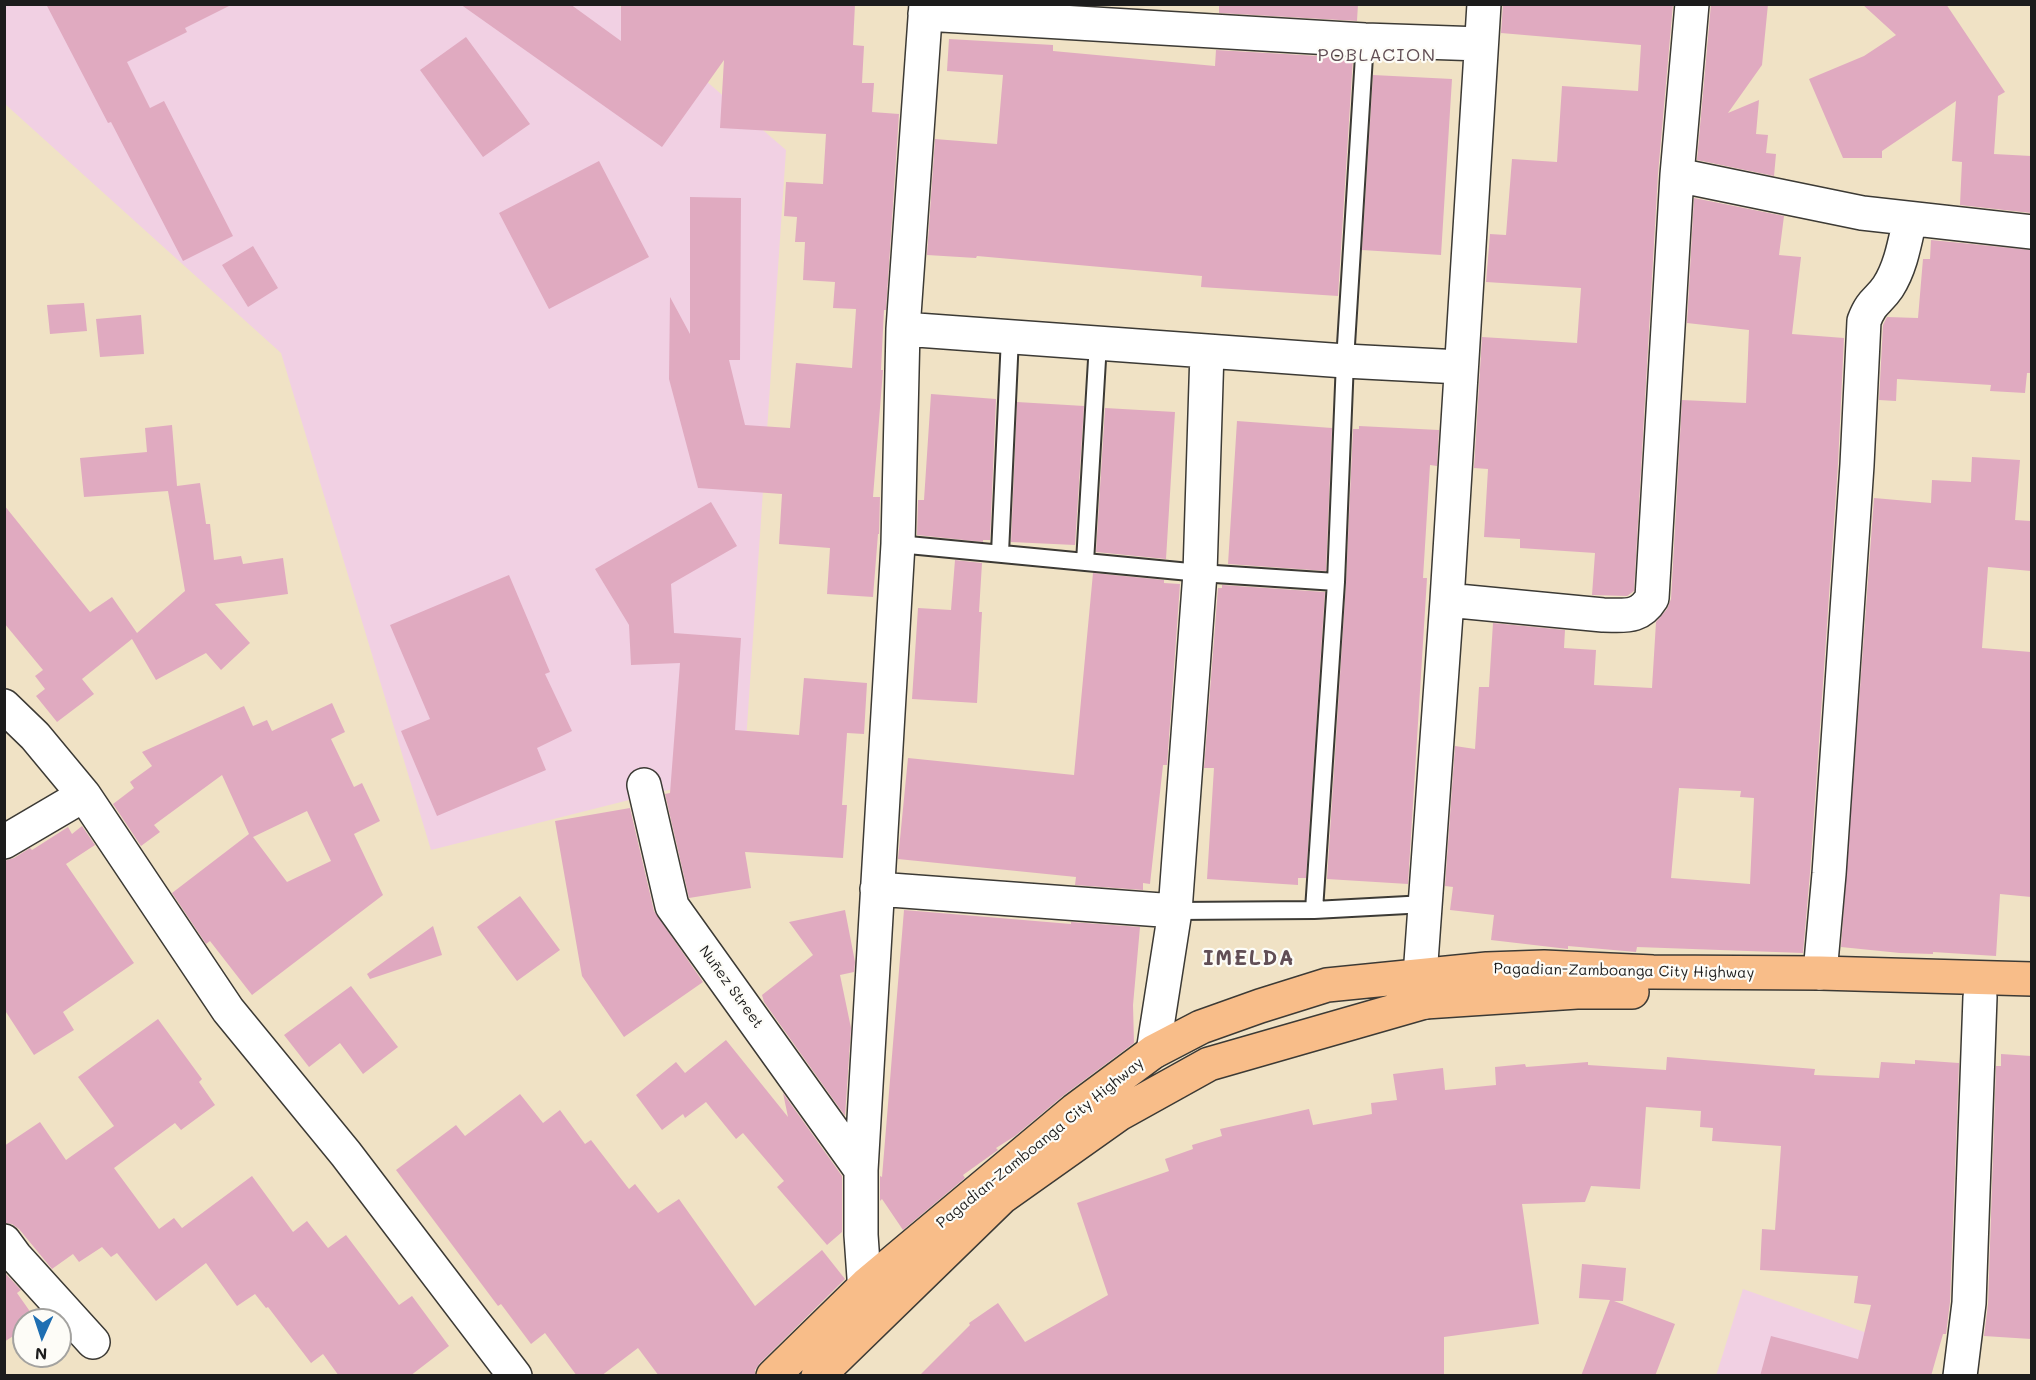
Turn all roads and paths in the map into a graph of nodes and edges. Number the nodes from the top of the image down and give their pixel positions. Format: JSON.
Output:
{"nodes":[{"id":1,"x":1484,"y":4,"type":"edge"},
{"id":2,"x":1692,"y":4,"type":"edge"},
{"id":3,"x":925,"y":9,"type":"edge"},
{"id":4,"x":1365,"y":40,"type":"junction"},
{"id":5,"x":1481,"y":44,"type":"junction"},
{"id":6,"x":1677,"y":175,"type":"junction"},
{"id":7,"x":1908,"y":218,"type":"junction"},
{"id":8,"x":2031,"y":232,"type":"edge"},
{"id":9,"x":903,"y":329,"type":"junction"},
{"id":10,"x":1010,"y":337,"type":"junction"},
{"id":11,"x":1098,"y":343,"type":"junction"},
{"id":12,"x":1207,"y":351,"type":"junction"},
{"id":13,"x":1345,"y":361,"type":"junction"},
{"id":14,"x":1460,"y":367,"type":"junction"},
{"id":15,"x":898,"y":544,"type":"junction"},
{"id":16,"x":1000,"y":553,"type":"junction"},
{"id":17,"x":1085,"y":562,"type":"junction"},
{"id":18,"x":1200,"y":573,"type":"junction"},
{"id":19,"x":1336,"y":582,"type":"junction"},
{"id":20,"x":1447,"y":600,"type":"junction"},
{"id":21,"x":4,"y":706,"type":"edge"},
{"id":22,"x":644,"y":785,"type":"dead end"},
{"id":23,"x":84,"y":795,"type":"junction"},
{"id":24,"x":4,"y":842,"type":"edge"},
{"id":25,"x":877,"y":889,"type":"junction"},
{"id":26,"x":1426,"y":904,"type":"junction"},
{"id":27,"x":1314,"y":909,"type":"junction"},
{"id":28,"x":1175,"y":911,"type":"junction"},
{"id":29,"x":1820,"y":972,"type":"junction"},
{"id":30,"x":2031,"y":979,"type":"edge"},
{"id":31,"x":1422,"y":989,"type":"junction"},
{"id":32,"x":1980,"y":997,"type":"junction"},
{"id":33,"x":2031,"y":998,"type":"edge"},
{"id":34,"x":1153,"y":1052,"type":"junction"},
{"id":35,"x":861,"y":1170,"type":"junction"},
{"id":36,"x":4,"y":1240,"type":"edge"},
{"id":37,"x":866,"y":1285,"type":"junction"},
{"id":38,"x":879,"y":1316,"type":"junction"},
{"id":39,"x":93,"y":1342,"type":"dead end"},
{"id":40,"x":515,"y":1376,"type":"edge"},
{"id":41,"x":773,"y":1376,"type":"edge"},
{"id":42,"x":818,"y":1376,"type":"edge"},
{"id":43,"x":1960,"y":1376,"type":"edge"}],
"edges":[{"from":1,"to":5,"type":"street"},
{"from":2,"to":6,"type":"street"},
{"from":3,"to":4,"type":"street"},
{"from":3,"to":9,"type":"street"},
{"from":4,"to":5,"type":"street"},
{"from":4,"to":13,"type":"lane"},
{"from":5,"to":14,"type":"street"},
{"from":6,"to":7,"type":"street"},
{"from":6,"to":20,"type":"street"},
{"from":7,"to":8,"type":"street"},
{"from":7,"to":29,"type":"street"},
{"from":9,"to":10,"type":"street"},
{"from":9,"to":15,"type":"street"},
{"from":10,"to":11,"type":"street"},
{"from":10,"to":16,"type":"lane"},
{"from":11,"to":12,"type":"street"},
{"from":11,"to":17,"type":"lane"},
{"from":12,"to":13,"type":"street"},
{"from":12,"to":18,"type":"street"},
{"from":13,"to":14,"type":"street"},
{"from":13,"to":19,"type":"lane"},
{"from":14,"to":20,"type":"street"},
{"from":15,"to":16,"type":"lane"},
{"from":15,"to":25,"type":"street"},
{"from":16,"to":17,"type":"lane"},
{"from":17,"to":18,"type":"lane"},
{"from":18,"to":19,"type":"lane"},
{"from":18,"to":28,"type":"street"},
{"from":19,"to":27,"type":"lane"},
{"from":20,"to":26,"type":"street"},
{"from":21,"to":23,"type":"street"},
{"from":22,"to":35,"type":"street","name":"Nuñez Street"},
{"from":23,"to":24,"type":"street"},
{"from":23,"to":40,"type":"street"},
{"from":25,"to":28,"type":"street"},
{"from":25,"to":35,"type":"street"},
{"from":26,"to":27,"type":"lane"},
{"from":26,"to":31,"type":"street"},
{"from":27,"to":28,"type":"lane"},
{"from":28,"to":34,"type":"street"},
{"from":29,"to":30,"type":"highway","name":"Pagadian-Zamboanga City Highway"},
{"from":29,"to":31,"type":"highway","name":"Pagadian-Zamboanga City Highway"},
{"from":31,"to":32,"type":"highway","name":"Pagadian-Zamboanga City Highway"},
{"from":31,"to":34,"type":"highway","name":"Pagadian-Zamboanga City Highway"},
{"from":31,"to":38,"type":"highway","name":"Pagadian-Zamboanga City Highway"},
{"from":32,"to":33,"type":"highway","name":"Pagadian-Zamboanga City Highway"},
{"from":32,"to":43,"type":"street"},
{"from":34,"to":37,"type":"highway","name":"Pagadian-Zamboanga City Highway"},
{"from":35,"to":37,"type":"street"},
{"from":36,"to":39,"type":"street"},
{"from":37,"to":38,"type":"street"},
{"from":37,"to":41,"type":"highway","name":"Pagadian-Zamboanga City Highway"},
{"from":38,"to":42,"type":"highway","name":"Pagadian-Zamboanga City Highway"}]}
